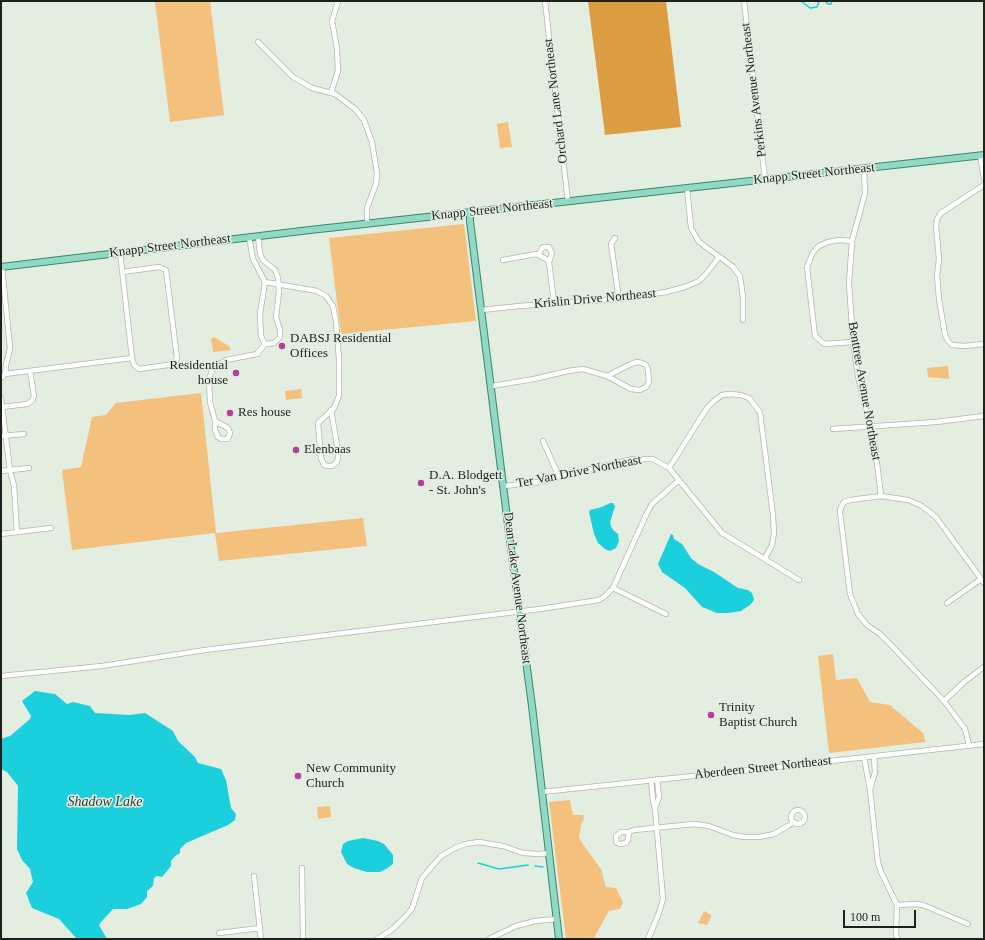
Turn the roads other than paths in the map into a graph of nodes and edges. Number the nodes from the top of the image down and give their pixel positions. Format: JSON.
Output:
{"nodes":[{"id":1,"x":338,"y":1,"type":"edge"},
{"id":2,"x":545,"y":1,"type":"edge"},
{"id":3,"x":744,"y":1,"type":"edge"},
{"id":4,"x":258,"y":42,"type":"dead end"},
{"id":5,"x":331,"y":93,"type":"junction"},
{"id":6,"x":982,"y":155,"type":"edge"},
{"id":7,"x":864,"y":168,"type":"junction"},
{"id":8,"x":984,"y":178,"type":"edge"},
{"id":9,"x":765,"y":179,"type":"junction"},
{"id":10,"x":984,"y":185,"type":"edge"},
{"id":11,"x":687,"y":188,"type":"junction"},
{"id":12,"x":568,"y":202,"type":"junction"},
{"id":13,"x":470,"y":213,"type":"junction"},
{"id":14,"x":368,"y":224,"type":"junction"},
{"id":15,"x":258,"y":236,"type":"junction"},
{"id":16,"x":248,"y":237,"type":"junction"},
{"id":17,"x":615,"y":238,"type":"dead end"},
{"id":18,"x":852,"y":241,"type":"junction"},
{"id":19,"x":120,"y":252,"type":"junction"},
{"id":20,"x":539,"y":254,"type":"junction"},
{"id":21,"x":719,"y":257,"type":"junction"},
{"id":22,"x":503,"y":260,"type":"dead end"},
{"id":23,"x":548,"y":262,"type":"junction"},
{"id":24,"x":1,"y":267,"type":"edge"},
{"id":25,"x":122,"y":272,"type":"junction"},
{"id":26,"x":266,"y":282,"type":"junction"},
{"id":27,"x":277,"y":284,"type":"junction"},
{"id":28,"x":619,"y":299,"type":"junction"},
{"id":29,"x":554,"y":303,"type":"junction"},
{"id":30,"x":482,"y":310,"type":"junction"},
{"id":31,"x":743,"y":320,"type":"dead end"},
{"id":32,"x":853,"y":342,"type":"junction"},
{"id":33,"x":265,"y":344,"type":"junction"},
{"id":34,"x":984,"y":344,"type":"edge"},
{"id":35,"x":132,"y":358,"type":"junction"},
{"id":36,"x":30,"y":371,"type":"junction"},
{"id":37,"x":5,"y":374,"type":"junction"},
{"id":38,"x":606,"y":376,"type":"junction"},
{"id":39,"x":1,"y":378,"type":"edge"},
{"id":40,"x":492,"y":386,"type":"junction"},
{"id":41,"x":1,"y":398,"type":"edge"},
{"id":42,"x":2,"y":407,"type":"edge"},
{"id":43,"x":332,"y":410,"type":"junction"},
{"id":44,"x":984,"y":416,"type":"edge"},
{"id":45,"x":215,"y":421,"type":"dead end"},
{"id":46,"x":870,"y":426,"type":"junction"},
{"id":47,"x":833,"y":429,"type":"dead end"},
{"id":48,"x":24,"y":434,"type":"dead end"},
{"id":49,"x":3,"y":436,"type":"edge"},
{"id":50,"x":543,"y":441,"type":"dead end"},
{"id":51,"x":29,"y":468,"type":"dead end"},
{"id":52,"x":669,"y":468,"type":"junction"},
{"id":53,"x":10,"y":470,"type":"junction"},
{"id":54,"x":1,"y":471,"type":"edge"},
{"id":55,"x":559,"y":477,"type":"junction"},
{"id":56,"x":678,"y":481,"type":"junction"},
{"id":57,"x":504,"y":486,"type":"junction"},
{"id":58,"x":880,"y":496,"type":"junction"},
{"id":59,"x":51,"y":528,"type":"dead end"},
{"id":60,"x":16,"y":532,"type":"junction"},
{"id":61,"x":1,"y":534,"type":"edge"},
{"id":62,"x":765,"y":558,"type":"junction"},
{"id":63,"x":799,"y":580,"type":"dead end"},
{"id":64,"x":982,"y":581,"type":"edge"},
{"id":65,"x":613,"y":588,"type":"junction"},
{"id":66,"x":947,"y":604,"type":"dead end"},
{"id":67,"x":519,"y":611,"type":"junction"},
{"id":68,"x":666,"y":614,"type":"dead end"},
{"id":69,"x":984,"y":667,"type":"edge"},
{"id":70,"x":1,"y":676,"type":"edge"},
{"id":71,"x":944,"y":701,"type":"junction"},
{"id":72,"x":984,"y":744,"type":"edge"},
{"id":73,"x":969,"y":745,"type":"junction"},
{"id":74,"x":874,"y":756,"type":"junction"},
{"id":75,"x":864,"y":757,"type":"junction"},
{"id":76,"x":658,"y":779,"type":"junction"},
{"id":77,"x":650,"y":780,"type":"junction"},
{"id":78,"x":870,"y":790,"type":"junction"},
{"id":79,"x":542,"y":792,"type":"junction"},
{"id":80,"x":655,"y":808,"type":"junction"},
{"id":81,"x":794,"y":822,"type":"dead end"},
{"id":82,"x":656,"y":828,"type":"junction"},
{"id":83,"x":629,"y":832,"type":"dead end"},
{"id":84,"x":549,"y":853,"type":"junction"},
{"id":85,"x":302,"y":868,"type":"dead end"},
{"id":86,"x":254,"y":876,"type":"dead end"},
{"id":87,"x":897,"y":905,"type":"junction"},
{"id":88,"x":556,"y":919,"type":"junction"},
{"id":89,"x":968,"y":924,"type":"dead end"},
{"id":90,"x":260,"y":928,"type":"junction"},
{"id":91,"x":218,"y":933,"type":"dead end"},
{"id":92,"x":261,"y":939,"type":"edge"},
{"id":93,"x":303,"y":939,"type":"edge"},
{"id":94,"x":377,"y":939,"type":"edge"},
{"id":95,"x":489,"y":939,"type":"edge"},
{"id":96,"x":558,"y":939,"type":"edge"},
{"id":97,"x":648,"y":939,"type":"edge"},
{"id":98,"x":897,"y":939,"type":"edge"}],
"edges":[{"from":1,"to":5,"type":"street"},
{"from":2,"to":12,"type":"street","name":"Orchard Lane Northeast"},
{"from":3,"to":9,"type":"street","name":"Perkins Avenue Northeast"},
{"from":4,"to":5,"type":"street"},
{"from":5,"to":14,"type":"street"},
{"from":6,"to":7,"type":"main road","name":"Knapp Street Northeast"},
{"from":6,"to":8,"type":"street"},
{"from":7,"to":9,"type":"main road","name":"Knapp Street Northeast"},
{"from":7,"to":18,"type":"street","name":"Benttree Avenue Northeast"},
{"from":9,"to":11,"type":"main road","name":"Knapp Street Northeast"},
{"from":10,"to":34,"type":"street"},
{"from":11,"to":12,"type":"main road","name":"Knapp Street Northeast"},
{"from":11,"to":21,"type":"street"},
{"from":12,"to":13,"type":"main road","name":"Knapp Street Northeast"},
{"from":13,"to":14,"type":"main road","name":"Knapp Street Northeast"},
{"from":13,"to":30,"type":"main road","name":"Dean Lake Avenue Northeast"},
{"from":14,"to":15,"type":"main road","name":"Knapp Street Northeast"},
{"from":15,"to":16,"type":"main road","name":"Knapp Street Northeast"},
{"from":15,"to":27,"type":"street"},
{"from":16,"to":19,"type":"main road","name":"Knapp Street Northeast"},
{"from":16,"to":26,"type":"street"},
{"from":17,"to":28,"type":"street"},
{"from":18,"to":32,"type":"street","name":"Benttree Avenue Northeast"},
{"from":18,"to":32,"type":"street"},
{"from":19,"to":24,"type":"main road","name":"Knapp Street Northeast"},
{"from":19,"to":25,"type":"street"},
{"from":20,"to":22,"type":"street"},
{"from":20,"to":23,"type":"street"},
{"from":20,"to":23,"type":"street"},
{"from":21,"to":28,"type":"street","name":"Krislin Drive Northeast"},
{"from":21,"to":31,"type":"street"},
{"from":23,"to":29,"type":"street"},
{"from":24,"to":37,"type":"street"},
{"from":25,"to":35,"type":"street"},
{"from":25,"to":35,"type":"street"},
{"from":26,"to":27,"type":"street"},
{"from":26,"to":33,"type":"street"},
{"from":27,"to":33,"type":"street"},
{"from":27,"to":43,"type":"street"},
{"from":28,"to":29,"type":"street","name":"Krislin Drive Northeast"},
{"from":29,"to":30,"type":"street","name":"Krislin Drive Northeast"},
{"from":30,"to":40,"type":"main road","name":"Dean Lake Avenue Northeast"},
{"from":32,"to":46,"type":"street","name":"Benttree Avenue Northeast"},
{"from":33,"to":45,"type":"street"},
{"from":35,"to":36,"type":"street"},
{"from":36,"to":37,"type":"street"},
{"from":36,"to":42,"type":"street"},
{"from":37,"to":39,"type":"street"},
{"from":38,"to":38,"type":"street"},
{"from":38,"to":40,"type":"street"},
{"from":40,"to":57,"type":"main road","name":"Dean Lake Avenue Northeast"},
{"from":41,"to":42,"type":"street"},
{"from":42,"to":49,"type":"street"},
{"from":43,"to":43,"type":"street"},
{"from":44,"to":46,"type":"street"},
{"from":46,"to":47,"type":"street"},
{"from":46,"to":58,"type":"street","name":"Benttree Avenue Northeast"},
{"from":48,"to":49,"type":"street"},
{"from":49,"to":53,"type":"street"},
{"from":50,"to":55,"type":"street"},
{"from":51,"to":53,"type":"street"},
{"from":52,"to":55,"type":"street","name":"Ter Van Drive Northeast"},
{"from":52,"to":56,"type":"street","name":"Ter Van Drive Northeast"},
{"from":52,"to":62,"type":"street"},
{"from":53,"to":54,"type":"street"},
{"from":53,"to":60,"type":"street"},
{"from":55,"to":57,"type":"street","name":"Ter Van Drive Northeast"},
{"from":56,"to":62,"type":"street","name":"Ter Van Drive Northeast"},
{"from":56,"to":65,"type":"street"},
{"from":57,"to":67,"type":"main road","name":"Dean Lake Avenue Northeast"},
{"from":58,"to":64,"type":"street"},
{"from":58,"to":71,"type":"street"},
{"from":59,"to":60,"type":"street"},
{"from":60,"to":61,"type":"street"},
{"from":62,"to":63,"type":"street","name":"Ter Van Drive Northeast"},
{"from":64,"to":66,"type":"street"},
{"from":65,"to":67,"type":"street"},
{"from":65,"to":68,"type":"street"},
{"from":67,"to":70,"type":"street"},
{"from":67,"to":79,"type":"main road","name":"Dean Lake Avenue Northeast"},
{"from":69,"to":71,"type":"street"},
{"from":71,"to":73,"type":"street"},
{"from":72,"to":73,"type":"street","name":"Aberdeen Street Northeast"},
{"from":73,"to":74,"type":"street","name":"Aberdeen Street Northeast"},
{"from":74,"to":75,"type":"street","name":"Aberdeen Street Northeast"},
{"from":74,"to":78,"type":"street"},
{"from":75,"to":76,"type":"street","name":"Aberdeen Street Northeast"},
{"from":75,"to":78,"type":"street"},
{"from":76,"to":77,"type":"street","name":"Aberdeen Street Northeast"},
{"from":76,"to":80,"type":"street"},
{"from":77,"to":79,"type":"street","name":"Aberdeen Street Northeast"},
{"from":77,"to":80,"type":"street"},
{"from":78,"to":87,"type":"street"},
{"from":79,"to":84,"type":"main road","name":"Dean Lake Avenue Northeast"},
{"from":80,"to":82,"type":"street"},
{"from":81,"to":82,"type":"street"},
{"from":82,"to":83,"type":"street"},
{"from":82,"to":97,"type":"street"},
{"from":84,"to":88,"type":"main road","name":"Dean Lake Avenue Northeast"},
{"from":84,"to":94,"type":"street"},
{"from":85,"to":93,"type":"street"},
{"from":86,"to":90,"type":"street"},
{"from":87,"to":89,"type":"street"},
{"from":87,"to":98,"type":"street"},
{"from":88,"to":95,"type":"street"},
{"from":88,"to":96,"type":"main road","name":"Dean Lake Avenue Northeast"},
{"from":90,"to":91,"type":"street"},
{"from":90,"to":92,"type":"street"}]}
